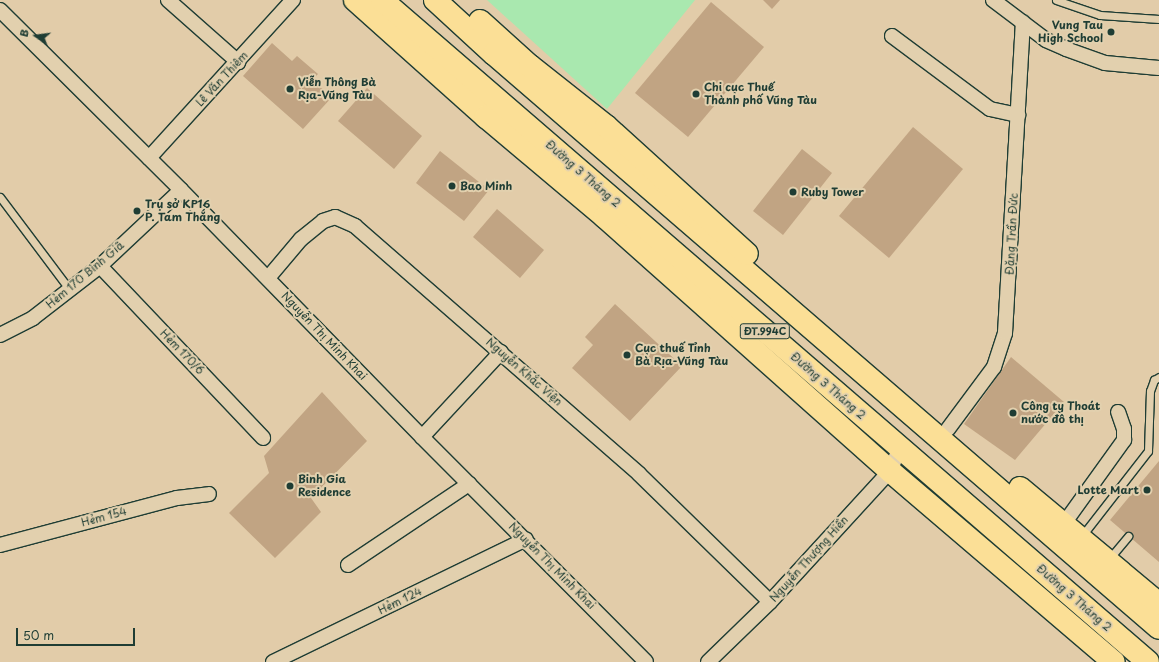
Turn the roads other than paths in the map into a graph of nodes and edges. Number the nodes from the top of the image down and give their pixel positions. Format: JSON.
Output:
{"nodes":[{"id":1,"x":168,"y":0,"type":"edge"},
{"id":2,"x":293,"y":0,"type":"edge"},
{"id":3,"x":355,"y":0,"type":"edge"},
{"id":4,"x":382,"y":0,"type":"edge"},
{"id":5,"x":435,"y":0,"type":"edge"},
{"id":6,"x":457,"y":0,"type":"edge"},
{"id":7,"x":993,"y":0,"type":"edge"},
{"id":8,"x":1056,"y":0,"type":"edge"},
{"id":9,"x":0,"y":10,"type":"edge"},
{"id":10,"x":1159,"y":19,"type":"edge"},
{"id":11,"x":1023,"y":23,"type":"junction"},
{"id":12,"x":892,"y":36,"type":"dead end"},
{"id":13,"x":238,"y":62,"type":"junction"},
{"id":14,"x":1159,"y":68,"type":"edge"},
{"id":15,"x":1018,"y":115,"type":"junction"},
{"id":16,"x":149,"y":158,"type":"junction"},
{"id":17,"x":181,"y":190,"type":"junction"},
{"id":18,"x":0,"y":197,"type":"edge"},
{"id":19,"x":100,"y":266,"type":"junction"},
{"id":20,"x":268,"y":278,"type":"junction"},
{"id":21,"x":69,"y":288,"type":"junction"},
{"id":22,"x":800,"y":311,"type":"junction"},
{"id":23,"x":0,"y":335,"type":"edge"},
{"id":24,"x":502,"y":352,"type":"junction"},
{"id":25,"x":1159,"y":377,"type":"edge"},
{"id":26,"x":1118,"y":412,"type":"dead end"},
{"id":27,"x":924,"y":417,"type":"junction"},
{"id":28,"x":948,"y":429,"type":"junction"},
{"id":29,"x":422,"y":437,"type":"junction"},
{"id":30,"x":264,"y":438,"type":"dead end"},
{"id":31,"x":900,"y":448,"type":"junction"},
{"id":32,"x":890,"y":471,"type":"junction"},
{"id":33,"x":469,"y":484,"type":"junction"},
{"id":34,"x":209,"y":494,"type":"dead end"},
{"id":35,"x":1128,"y":536,"type":"dead end"},
{"id":36,"x":1071,"y":538,"type":"junction"},
{"id":37,"x":526,"y":539,"type":"junction"},
{"id":38,"x":0,"y":545,"type":"edge"},
{"id":39,"x":1107,"y":561,"type":"junction"},
{"id":40,"x":348,"y":565,"type":"dead end"},
{"id":41,"x":770,"y":602,"type":"junction"},
{"id":42,"x":1159,"y":604,"type":"edge"},
{"id":43,"x":1159,"y":628,"type":"edge"},
{"id":44,"x":273,"y":662,"type":"edge"},
{"id":45,"x":646,"y":662,"type":"edge"},
{"id":46,"x":708,"y":662,"type":"edge"},
{"id":47,"x":1114,"y":662,"type":"edge"},
{"id":48,"x":1148,"y":662,"type":"edge"}],
"edges":[{"from":1,"to":13,"type":"street"},
{"from":2,"to":13,"type":"street","name":"Lê Văn Thiêm"},
{"from":3,"to":32,"type":"main road","name":"Đường 3 Tháng 2","number":"ĐT.994C"},
{"from":4,"to":31,"type":"main road","name":"Đường 3 Tháng 2","number":"ĐT.994C"},
{"from":5,"to":22,"type":"main road","number":"ĐT.994C"},
{"from":6,"to":22,"type":"main road","number":"ĐT.994C"},
{"from":7,"to":11,"type":"street"},
{"from":8,"to":10,"type":"lane"},
{"from":9,"to":16,"type":"street","name":"Nguyễn Thị Minh Khai"},
{"from":11,"to":14,"type":"street"},
{"from":11,"to":15,"type":"street","name":"Đặng Trần Đức"},
{"from":12,"to":15,"type":"street"},
{"from":13,"to":16,"type":"street","name":"Lê Văn Thiêm"},
{"from":15,"to":28,"type":"street","name":"Đặng Trần Đức"},
{"from":16,"to":17,"type":"street","name":"Nguyễn Thị Minh Khai"},
{"from":17,"to":19,"type":"street","name":"Hẻm 170 Bình Giã"},
{"from":17,"to":20,"type":"street","name":"Nguyễn Thị Minh Khai"},
{"from":18,"to":21,"type":"lane"},
{"from":19,"to":21,"type":"street","name":"Hẻm 170 Bình Giã"},
{"from":19,"to":30,"type":"street","name":"Hẻm 170/6"},
{"from":20,"to":24,"type":"street","name":"Nguyễn Khắc Viện"},
{"from":20,"to":29,"type":"street","name":"Nguyễn Thị Minh Khai"},
{"from":21,"to":23,"type":"street","name":"Hẻm 170 Bình Giã"},
{"from":22,"to":27,"type":"main road","number":"ĐT.994C"},
{"from":24,"to":29,"type":"street"},
{"from":24,"to":41,"type":"street","name":"Nguyễn Khắc Viện"},
{"from":25,"to":36,"type":"lane"},
{"from":26,"to":36,"type":"street"},
{"from":27,"to":28,"type":"main road","number":"ĐT.994C"},
{"from":27,"to":36,"type":"main road","number":"ĐT.994C"},
{"from":28,"to":36,"type":"main road","number":"ĐT.994C"},
{"from":29,"to":33,"type":"street","name":"Nguyễn Thị Minh Khai"},
{"from":31,"to":32,"type":"street","name":"Nguyễn Thượng Hiền"},
{"from":31,"to":48,"type":"main road","name":"Đường 3 Tháng 2","number":"ĐT.994C"},
{"from":32,"to":41,"type":"street","name":"Nguyễn Thượng Hiền"},
{"from":32,"to":47,"type":"main road","name":"Đường 3 Tháng 2","number":"ĐT.994C"},
{"from":33,"to":37,"type":"street","name":"Nguyễn Thị Minh Khai"},
{"from":33,"to":40,"type":"street"},
{"from":34,"to":38,"type":"street","name":"Hẻm 154"},
{"from":35,"to":39,"type":"lane"},
{"from":36,"to":39,"type":"main road","number":"ĐT.994C"},
{"from":36,"to":43,"type":"main road","number":"ĐT.994C"},
{"from":37,"to":44,"type":"street","name":"Hẻm 124"},
{"from":37,"to":45,"type":"street","name":"Nguyễn Thị Minh Khai"},
{"from":39,"to":42,"type":"main road","number":"ĐT.994C"},
{"from":41,"to":46,"type":"street","name":"Nguyễn Thượng Hiền"}]}
